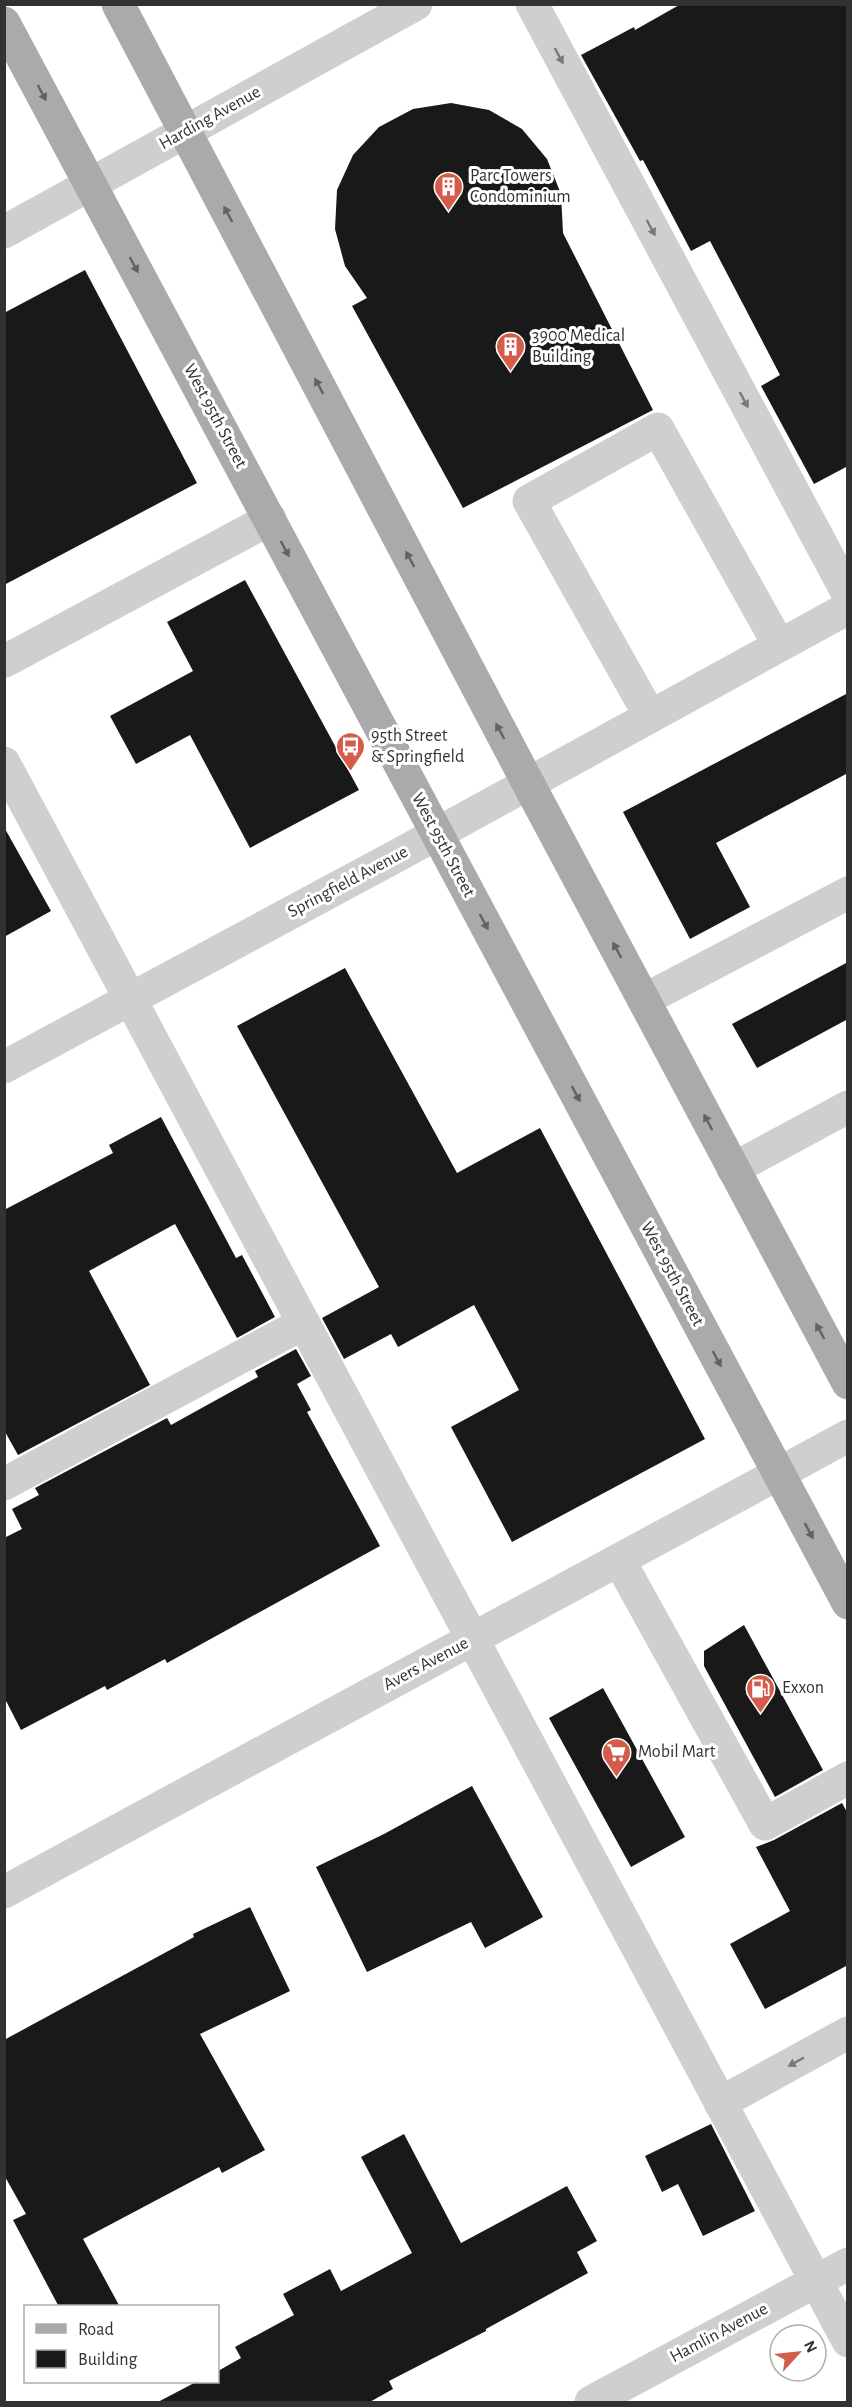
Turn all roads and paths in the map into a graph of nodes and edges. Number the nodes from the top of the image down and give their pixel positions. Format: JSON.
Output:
{"nodes":[{"id":1,"x":118,"y":4,"type":"edge"},
{"id":2,"x":416,"y":4,"type":"edge"},
{"id":3,"x":532,"y":4,"type":"edge"},
{"id":4,"x":4,"y":23,"type":"edge"},
{"id":5,"x":12,"y":57,"type":"edge"},
{"id":6,"x":185,"y":132,"type":"junction"},
{"id":7,"x":91,"y":184,"type":"junction"},
{"id":8,"x":4,"y":232,"type":"edge"},
{"id":9,"x":270,"y":519,"type":"junction"},
{"id":10,"x":848,"y":594,"type":"edge"},
{"id":11,"x":848,"y":608,"type":"edge"},
{"id":12,"x":779,"y":645,"type":"junction"},
{"id":13,"x":5,"y":661,"type":"edge"},
{"id":14,"x":650,"y":716,"type":"junction"},
{"id":15,"x":4,"y":763,"type":"edge"},
{"id":16,"x":528,"y":783,"type":"junction"},
{"id":17,"x":437,"y":834,"type":"junction"},
{"id":18,"x":848,"y":893,"type":"edge"},
{"id":19,"x":131,"y":999,"type":"junction"},
{"id":20,"x":644,"y":1000,"type":"junction"},
{"id":21,"x":4,"y":1067,"type":"edge"},
{"id":22,"x":848,"y":1107,"type":"edge"},
{"id":23,"x":733,"y":1168,"type":"junction"},
{"id":24,"x":304,"y":1323,"type":"junction"},
{"id":25,"x":848,"y":1383,"type":"edge"},
{"id":26,"x":848,"y":1437,"type":"edge"},
{"id":27,"x":778,"y":1474,"type":"junction"},
{"id":28,"x":4,"y":1484,"type":"edge"},
{"id":29,"x":619,"y":1560,"type":"junction"},
{"id":30,"x":848,"y":1603,"type":"edge"},
{"id":31,"x":472,"y":1639,"type":"junction"},
{"id":32,"x":848,"y":1778,"type":"edge"},
{"id":33,"x":4,"y":1892,"type":"edge"},
{"id":34,"x":848,"y":2033,"type":"edge"},
{"id":35,"x":720,"y":2103,"type":"junction"},
{"id":36,"x":848,"y":2264,"type":"edge"},
{"id":37,"x":816,"y":2281,"type":"junction"},
{"id":38,"x":848,"y":2341,"type":"edge"},
{"id":39,"x":591,"y":2403,"type":"edge"}],
"edges":[{"from":1,"to":6,"type":"main road"},
{"from":2,"to":6,"type":"street","name":"Harding Avenue"},
{"from":3,"to":10,"type":"street","one_way":true},
{"from":4,"to":5,"type":"main road","name":"West 95th Street"},
{"from":5,"to":7,"type":"main road","name":"West 95th Street","one_way":true},
{"from":6,"to":7,"type":"street","name":"Harding Avenue"},
{"from":16,"to":6,"type":"main road","one_way":true},
{"from":7,"to":8,"type":"street","name":"Harding Avenue"},
{"from":7,"to":9,"type":"main road","name":"West 95th Street","one_way":true},
{"from":9,"to":13,"type":"street"},
{"from":9,"to":17,"type":"main road","name":"West 95th Street","one_way":true},
{"from":11,"to":12,"type":"street","name":"Springfield Avenue"},
{"from":12,"to":14,"type":"street","name":"Springfield Avenue"},
{"from":12,"to":14,"type":"street"},
{"from":14,"to":16,"type":"street","name":"Springfield Avenue"},
{"from":15,"to":19,"type":"street"},
{"from":16,"to":17,"type":"street","name":"Springfield Avenue"},
{"from":20,"to":16,"type":"main road","one_way":true},
{"from":17,"to":19,"type":"street","name":"Springfield Avenue"},
{"from":17,"to":27,"type":"main road","name":"West 95th Street","one_way":true},
{"from":18,"to":20,"type":"street"},
{"from":19,"to":21,"type":"street","name":"Springfield Avenue"},
{"from":19,"to":24,"type":"street"},
{"from":23,"to":20,"type":"main road","one_way":true},
{"from":22,"to":23,"type":"street"},
{"from":25,"to":23,"type":"main road","one_way":true},
{"from":24,"to":28,"type":"street"},
{"from":24,"to":31,"type":"street"},
{"from":26,"to":27,"type":"street","name":"Avers Avenue"},
{"from":27,"to":29,"type":"street","name":"Avers Avenue"},
{"from":27,"to":30,"type":"main road","name":"West 95th Street","one_way":true},
{"from":29,"to":31,"type":"street","name":"Avers Avenue"},
{"from":29,"to":32,"type":"street"},
{"from":31,"to":33,"type":"street","name":"Avers Avenue"},
{"from":31,"to":35,"type":"street"},
{"from":34,"to":35,"type":"street","one_way":true},
{"from":35,"to":37,"type":"street"},
{"from":36,"to":37,"type":"street","name":"Hamlin Avenue"},
{"from":37,"to":38,"type":"street"},
{"from":37,"to":39,"type":"street","name":"Hamlin Avenue"}]}
